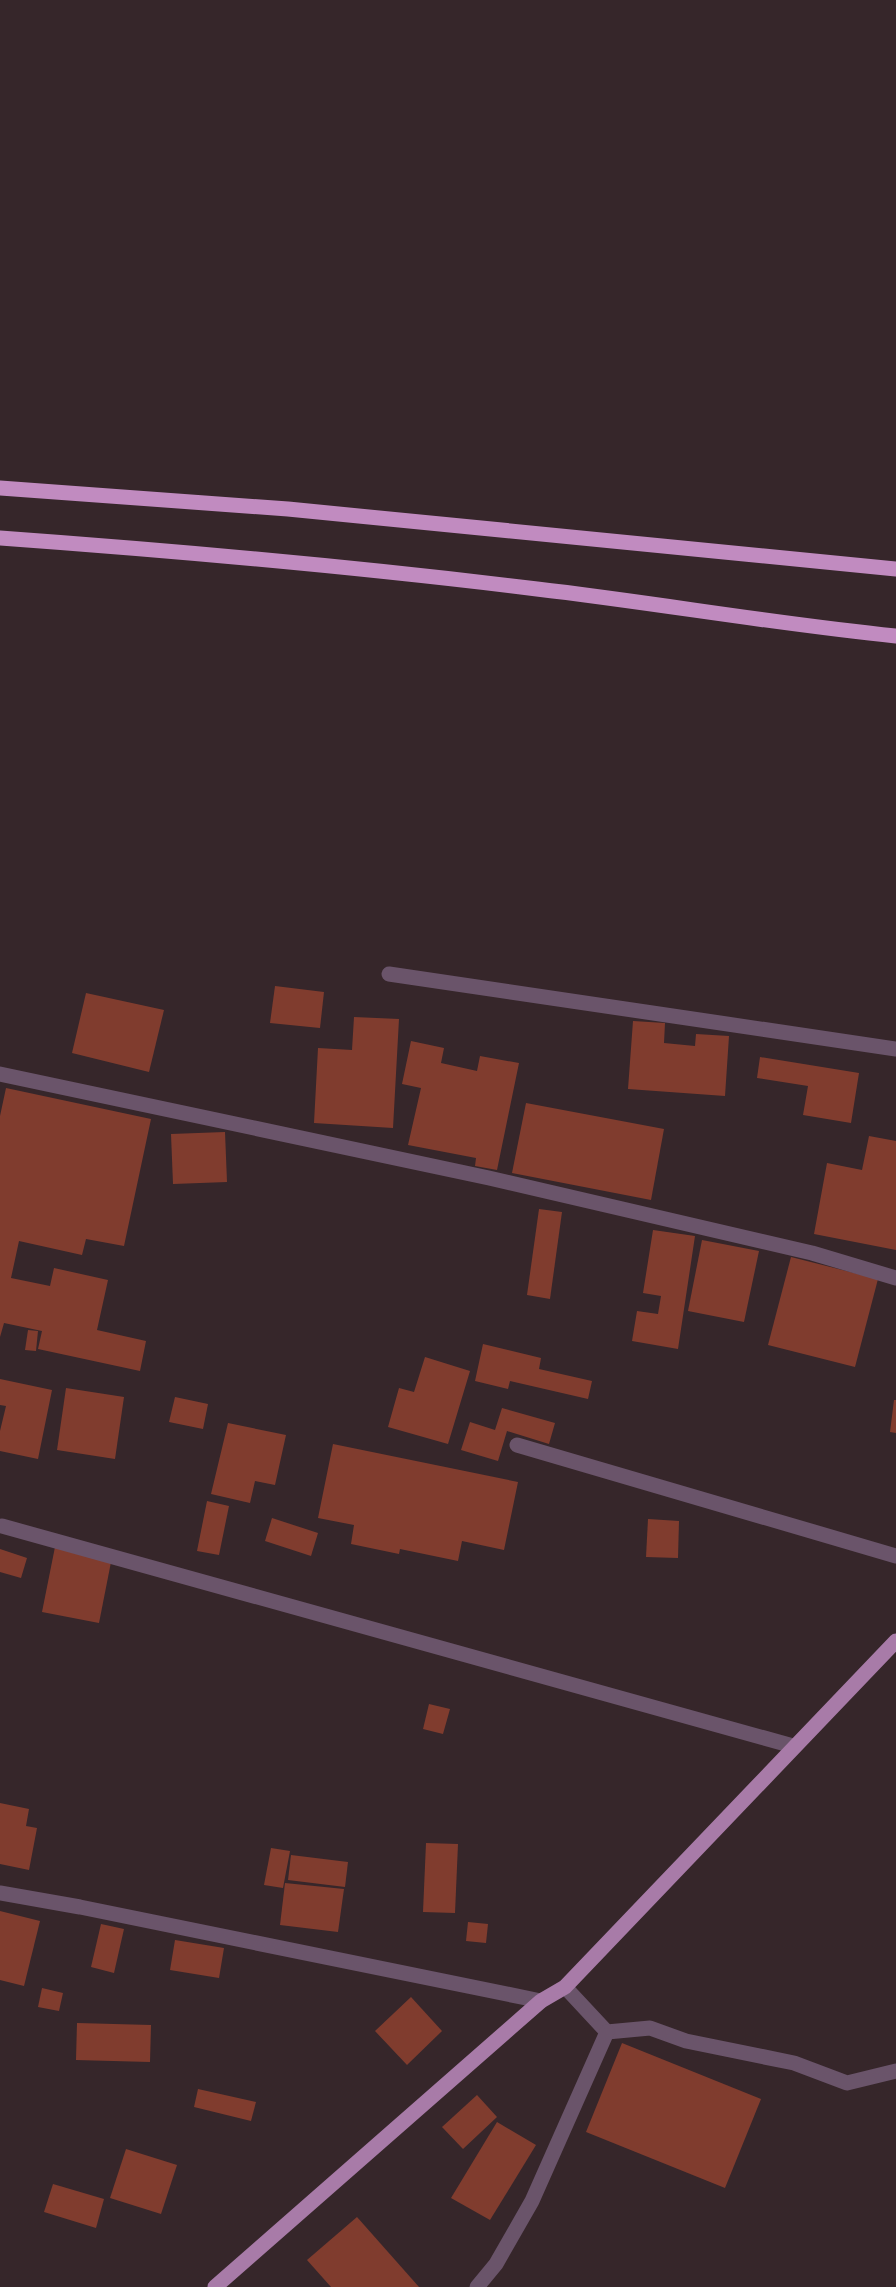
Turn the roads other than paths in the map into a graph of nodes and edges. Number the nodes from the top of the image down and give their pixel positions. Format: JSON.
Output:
{"nodes":[{"id":1,"x":0,"y":488,"type":"edge"},
{"id":2,"x":0,"y":538,"type":"edge"},
{"id":3,"x":896,"y":569,"type":"edge"},
{"id":4,"x":896,"y":636,"type":"edge"},
{"id":5,"x":389,"y":974,"type":"dead end"},
{"id":6,"x":896,"y":1049,"type":"edge"},
{"id":7,"x":0,"y":1074,"type":"edge"},
{"id":8,"x":896,"y":1278,"type":"edge"},
{"id":9,"x":517,"y":1446,"type":"dead end"},
{"id":10,"x":2,"y":1526,"type":"dead end"},
{"id":11,"x":896,"y":1556,"type":"edge"},
{"id":12,"x":896,"y":1641,"type":"edge"},
{"id":13,"x":794,"y":1746,"type":"junction"},
{"id":14,"x":0,"y":1893,"type":"edge"},
{"id":15,"x":565,"y":1987,"type":"junction"},
{"id":16,"x":540,"y":2001,"type":"junction"},
{"id":17,"x":607,"y":2032,"type":"junction"},
{"id":18,"x":896,"y":2071,"type":"edge"},
{"id":19,"x":215,"y":2287,"type":"edge"},
{"id":20,"x":477,"y":2287,"type":"edge"}],
"edges":[{"from":1,"to":3,"type":"highway"},
{"from":2,"to":4,"type":"highway"},
{"from":5,"to":6,"type":"street"},
{"from":7,"to":8,"type":"street"},
{"from":9,"to":11,"type":"street"},
{"from":10,"to":13,"type":"street"},
{"from":12,"to":13,"type":"main road"},
{"from":13,"to":15,"type":"main road"},
{"from":14,"to":16,"type":"street"},
{"from":15,"to":16,"type":"main road"},
{"from":15,"to":17,"type":"street"},
{"from":16,"to":19,"type":"main road"},
{"from":17,"to":18,"type":"street"},
{"from":17,"to":20,"type":"street"}]}
